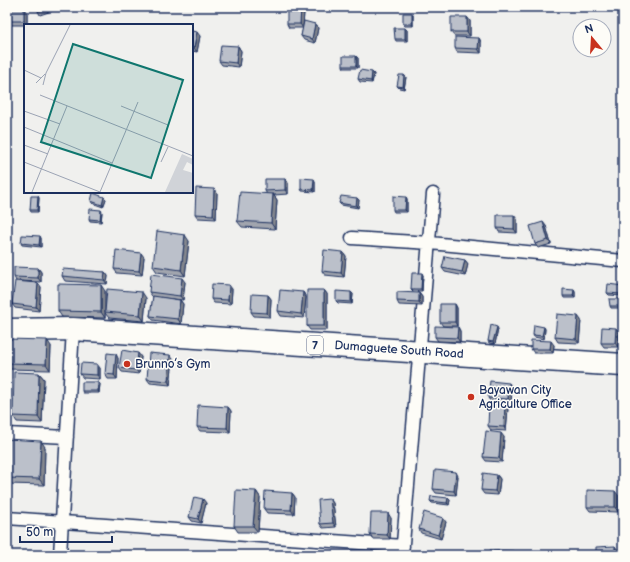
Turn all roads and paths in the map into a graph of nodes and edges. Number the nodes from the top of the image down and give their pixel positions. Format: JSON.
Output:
{"nodes":[{"id":1,"x":433,"y":194,"type":"dead end"},
{"id":2,"x":352,"y":238,"type":"dead end"},
{"id":3,"x":430,"y":243,"type":"junction"},
{"id":4,"x":623,"y":261,"type":"edge"},
{"id":5,"x":73,"y":329,"type":"junction"},
{"id":6,"x":7,"y":330,"type":"edge"},
{"id":7,"x":420,"y":352,"type":"junction"},
{"id":8,"x":623,"y":365,"type":"edge"},
{"id":9,"x":7,"y":434,"type":"edge"},
{"id":10,"x":67,"y":437,"type":"junction"},
{"id":11,"x":7,"y":518,"type":"edge"},
{"id":12,"x":63,"y":523,"type":"junction"},
{"id":13,"x":402,"y":550,"type":"edge"},
{"id":14,"x":60,"y":555,"type":"edge"}],
"edges":[{"from":1,"to":3,"type":"street"},
{"from":2,"to":3,"type":"street"},
{"from":3,"to":4,"type":"street"},
{"from":3,"to":7,"type":"street"},
{"from":5,"to":6,"type":"highway","name":"Dumaguete South Road","number":"7"},
{"from":5,"to":7,"type":"highway","name":"Dumaguete South Road","number":"7"},
{"from":5,"to":10,"type":"street"},
{"from":7,"to":8,"type":"highway","name":"Dumaguete South Road","number":"7"},
{"from":7,"to":13,"type":"street"},
{"from":9,"to":10,"type":"street"},
{"from":10,"to":12,"type":"street"},
{"from":11,"to":12,"type":"street"},
{"from":12,"to":13,"type":"street"},
{"from":12,"to":14,"type":"street"}]}
